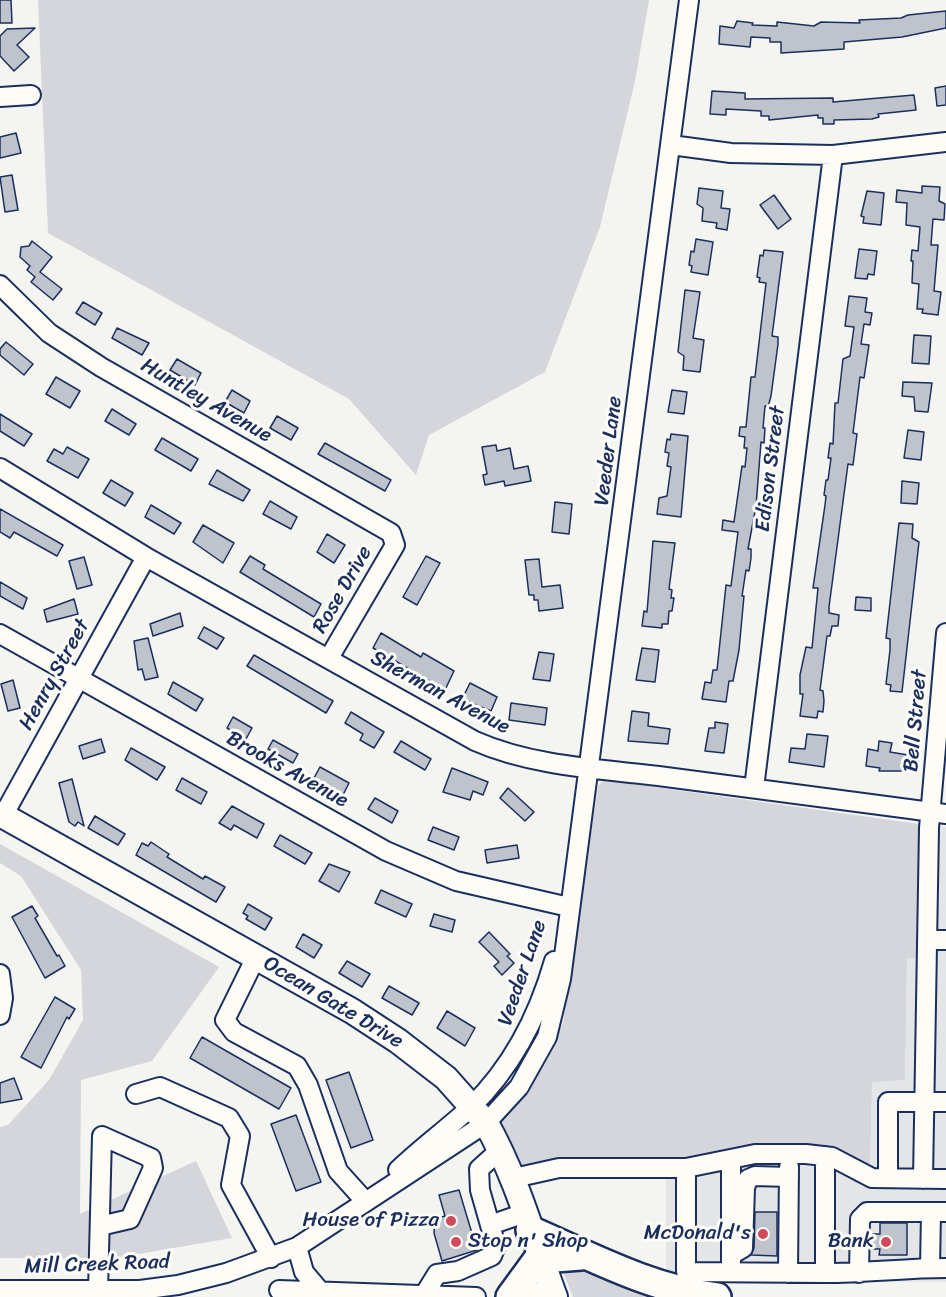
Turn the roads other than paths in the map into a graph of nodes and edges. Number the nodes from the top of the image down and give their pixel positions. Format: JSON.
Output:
{"nodes":[{"id":1,"x":689,"y":0,"type":"edge"},
{"id":2,"x":31,"y":95,"type":"dead end"},
{"id":3,"x":0,"y":97,"type":"edge"},
{"id":4,"x":946,"y":142,"type":"edge"},
{"id":5,"x":671,"y":145,"type":"junction"},
{"id":6,"x":833,"y":155,"type":"junction"},
{"id":7,"x":0,"y":285,"type":"edge"},
{"id":8,"x":0,"y":468,"type":"edge"},
{"id":9,"x":395,"y":545,"type":"joint"},
{"id":10,"x":146,"y":557,"type":"junction"},
{"id":11,"x":946,"y":633,"type":"edge"},
{"id":12,"x":0,"y":634,"type":"edge"},
{"id":13,"x":329,"y":658,"type":"junction"},
{"id":14,"x":78,"y":679,"type":"junction"},
{"id":15,"x":589,"y":767,"type":"junction"},
{"id":16,"x":754,"y":788,"type":"junction"},
{"id":17,"x":939,"y":813,"type":"edge"},
{"id":18,"x":2,"y":815,"type":"edge"},
{"id":19,"x":569,"y":907,"type":"junction"},
{"id":20,"x":927,"y":940,"type":"junction"},
{"id":21,"x":946,"y":940,"type":"edge"},
{"id":22,"x":256,"y":957,"type":"junction"},
{"id":23,"x":0,"y":974,"type":"edge"},
{"id":24,"x":0,"y":1015,"type":"edge"},
{"id":25,"x":136,"y":1094,"type":"dead end"},
{"id":26,"x":925,"y":1102,"type":"junction"},
{"id":27,"x":946,"y":1102,"type":"edge"},
{"id":28,"x":479,"y":1114,"type":"junction"},
{"id":29,"x":500,"y":1150,"type":"junction"},
{"id":30,"x":790,"y":1154,"type":"junction"},
{"id":31,"x":825,"y":1156,"type":"junction"},
{"id":32,"x":731,"y":1159,"type":"junction"},
{"id":33,"x":686,"y":1168,"type":"junction"},
{"id":34,"x":789,"y":1177,"type":"junction"},
{"id":35,"x":514,"y":1178,"type":"junction"},
{"id":36,"x":888,"y":1178,"type":"junction"},
{"id":37,"x":924,"y":1179,"type":"junction"},
{"id":38,"x":946,"y":1179,"type":"edge"},
{"id":39,"x":369,"y":1198,"type":"junction"},
{"id":40,"x":938,"y":1212,"type":"edge"},
{"id":41,"x":528,"y":1221,"type":"junction"},
{"id":42,"x":490,"y":1225,"type":"junction"},
{"id":43,"x":100,"y":1226,"type":"junction"},
{"id":44,"x":297,"y":1247,"type":"junction"},
{"id":45,"x":540,"y":1256,"type":"junction"},
{"id":46,"x":591,"y":1256,"type":"junction"},
{"id":47,"x":271,"y":1258,"type":"junction"},
{"id":48,"x":731,"y":1264,"type":"junction"},
{"id":49,"x":938,"y":1268,"type":"edge"},
{"id":50,"x":788,"y":1273,"type":"junction"},
{"id":51,"x":825,"y":1273,"type":"junction"},
{"id":52,"x":859,"y":1273,"type":"junction"},
{"id":53,"x":0,"y":1290,"type":"edge"},
{"id":54,"x":279,"y":1290,"type":"dead end"},
{"id":55,"x":98,"y":1291,"type":"junction"},
{"id":56,"x":176,"y":1291,"type":"edge"},
{"id":57,"x":320,"y":1291,"type":"junction"},
{"id":58,"x":424,"y":1295,"type":"junction"},
{"id":59,"x":476,"y":1297,"type":"edge"},
{"id":60,"x":510,"y":1297,"type":"edge"},
{"id":61,"x":520,"y":1297,"type":"edge"},
{"id":62,"x":542,"y":1297,"type":"edge"},
{"id":63,"x":555,"y":1297,"type":"edge"},
{"id":64,"x":717,"y":1297,"type":"edge"}],
"edges":[{"from":1,"to":5,"type":"street","name":"Veeder Lane"},
{"from":2,"to":3,"type":"street"},
{"from":4,"to":6,"type":"street"},
{"from":5,"to":6,"type":"street"},
{"from":5,"to":15,"type":"street","name":"Veeder Lane"},
{"from":6,"to":16,"type":"street","name":"Edison Street"},
{"from":7,"to":9,"type":"street","name":"Huntley Avenue"},
{"from":8,"to":10,"type":"street","name":"Sherman Avenue"},
{"from":9,"to":13,"type":"street","name":"Rose Drive"},
{"from":10,"to":13,"type":"street","name":"Sherman Avenue"},
{"from":10,"to":14,"type":"street","name":"Henry Street"},
{"from":11,"to":17,"type":"street","name":"Bell Street"},
{"from":12,"to":14,"type":"street","name":"Brooks Avenue"},
{"from":13,"to":15,"type":"street","name":"Sherman Avenue"},
{"from":14,"to":18,"type":"street","name":"Henry Street"},
{"from":14,"to":19,"type":"street","name":"Brooks Avenue"},
{"from":15,"to":16,"type":"street","name":"Sherman Avenue"},
{"from":15,"to":19,"type":"street","name":"Veeder Lane"},
{"from":16,"to":17,"type":"street","name":"Sherman Avenue"},
{"from":17,"to":20,"type":"street","name":"Bell Street"},
{"from":18,"to":22,"type":"main road","name":"Ocean Gate Drive"},
{"from":19,"to":28,"type":"street","name":"Veeder Lane"},
{"from":20,"to":21,"type":"street"},
{"from":20,"to":26,"type":"street","name":"Bell Street"},
{"from":22,"to":28,"type":"main road","name":"Ocean Gate Drive"},
{"from":22,"to":39,"type":"street"},
{"from":23,"to":24,"type":"street"},
{"from":25,"to":47,"type":"street"},
{"from":26,"to":27,"type":"street"},
{"from":26,"to":36,"type":"street"},
{"from":26,"to":37,"type":"street","name":"Bell Street"},
{"from":28,"to":29,"type":"main road","name":"Ocean Gate Drive"},
{"from":28,"to":39,"type":"street","name":"Mill Creek Road"},
{"from":29,"to":35,"type":"main road","name":"Ocean Gate Drive"},
{"from":29,"to":42,"type":"street"},
{"from":30,"to":31,"type":"street"},
{"from":30,"to":32,"type":"street"},
{"from":30,"to":34,"type":"street"},
{"from":31,"to":36,"type":"street"},
{"from":31,"to":51,"type":"street"},
{"from":32,"to":33,"type":"street"},
{"from":32,"to":48,"type":"street"},
{"from":33,"to":35,"type":"street"},
{"from":33,"to":48,"type":"street"},
{"from":34,"to":48,"type":"street"},
{"from":34,"to":50,"type":"street"},
{"from":35,"to":41,"type":"main road","name":"Ocean Gate Drive"},
{"from":36,"to":37,"type":"street"},
{"from":37,"to":38,"type":"street"},
{"from":39,"to":44,"type":"street","name":"Mill Creek Road"},
{"from":40,"to":49,"type":"street"},
{"from":40,"to":52,"type":"street"},
{"from":41,"to":42,"type":"street"},
{"from":41,"to":45,"type":"main road","name":"Ocean Gate Drive"},
{"from":41,"to":46,"type":"highway"},
{"from":42,"to":58,"type":"street"},
{"from":43,"to":43,"type":"street"},
{"from":43,"to":55,"type":"street"},
{"from":44,"to":47,"type":"street","name":"Mill Creek Road"},
{"from":44,"to":57,"type":"street"},
{"from":45,"to":46,"type":"highway"},
{"from":45,"to":60,"type":"highway"},
{"from":45,"to":63,"type":"main road","name":"Ocean Gate Drive"},
{"from":46,"to":64,"type":"highway"},
{"from":47,"to":56,"type":"street","name":"Mill Creek Road"},
{"from":48,"to":50,"type":"street"},
{"from":49,"to":52,"type":"street"},
{"from":50,"to":51,"type":"street"},
{"from":51,"to":52,"type":"street"},
{"from":53,"to":55,"type":"street","name":"Mill Creek Road"},
{"from":54,"to":57,"type":"street"},
{"from":55,"to":56,"type":"street","name":"Mill Creek Road"},
{"from":57,"to":58,"type":"street"},
{"from":58,"to":59,"type":"street"},
{"from":61,"to":62,"type":"highway"}]}
